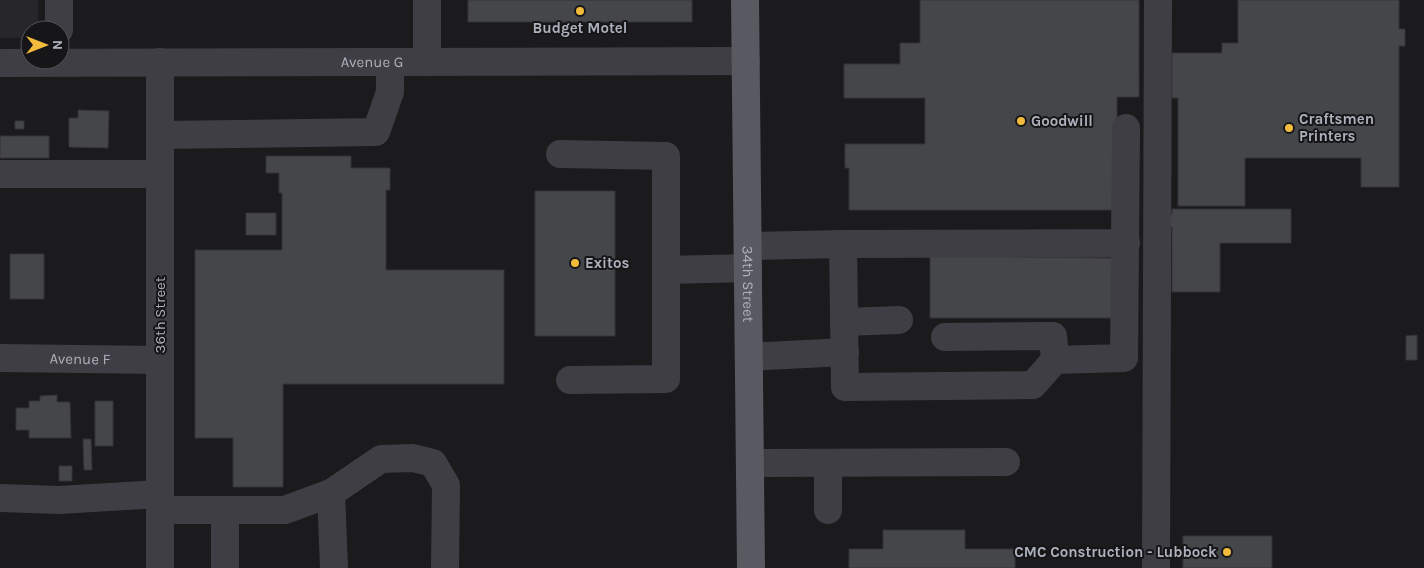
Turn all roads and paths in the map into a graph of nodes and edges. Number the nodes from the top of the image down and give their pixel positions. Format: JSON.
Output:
{"nodes":[{"id":1,"x":59,"y":0,"type":"edge"},
{"id":2,"x":427,"y":0,"type":"edge"},
{"id":3,"x":745,"y":0,"type":"edge"},
{"id":4,"x":1158,"y":0,"type":"edge"},
{"id":5,"x":58,"y":20,"type":"edge"},
{"id":6,"x":70,"y":61,"type":"edge"},
{"id":7,"x":746,"y":61,"type":"junction"},
{"id":8,"x":20,"y":62,"type":"edge"},
{"id":9,"x":160,"y":62,"type":"junction"},
{"id":10,"x":390,"y":62,"type":"junction"},
{"id":11,"x":427,"y":62,"type":"junction"},
{"id":12,"x":0,"y":63,"type":"edge"},
{"id":13,"x":1126,"y":128,"type":"dead end"},
{"id":14,"x":160,"y":135,"type":"junction"},
{"id":15,"x":560,"y":154,"type":"dead end"},
{"id":16,"x":0,"y":174,"type":"edge"},
{"id":17,"x":160,"y":174,"type":"junction"},
{"id":18,"x":1126,"y":243,"type":"junction"},
{"id":19,"x":842,"y":244,"type":"junction"},
{"id":20,"x":748,"y":257,"type":"junction"},
{"id":21,"x":666,"y":270,"type":"junction"},
{"id":22,"x":899,"y":320,"type":"dead end"},
{"id":23,"x":844,"y":322,"type":"junction"},
{"id":24,"x":945,"y":338,"type":"dead end"},
{"id":25,"x":845,"y":352,"type":"junction"},
{"id":26,"x":749,"y":357,"type":"junction"},
{"id":27,"x":0,"y":358,"type":"edge"},
{"id":28,"x":160,"y":360,"type":"junction"},
{"id":29,"x":1055,"y":360,"type":"junction"},
{"id":30,"x":570,"y":380,"type":"dead end"},
{"id":31,"x":1006,"y":462,"type":"dead end"},
{"id":32,"x":750,"y":463,"type":"junction"},
{"id":33,"x":828,"y":463,"type":"junction"},
{"id":34,"x":331,"y":494,"type":"junction"},
{"id":35,"x":0,"y":498,"type":"edge"},
{"id":36,"x":160,"y":502,"type":"junction"},
{"id":37,"x":225,"y":510,"type":"junction"},
{"id":38,"x":828,"y":510,"type":"dead end"},
{"id":39,"x":160,"y":568,"type":"edge"},
{"id":40,"x":225,"y":568,"type":"edge"},
{"id":41,"x":334,"y":568,"type":"edge"},
{"id":42,"x":445,"y":568,"type":"edge"},
{"id":43,"x":751,"y":568,"type":"edge"},
{"id":44,"x":1156,"y":568,"type":"edge"}],
"edges":[{"from":1,"to":5,"type":"street"},
{"from":2,"to":11,"type":"street"},
{"from":3,"to":7,"type":"main road","name":"34th Street"},
{"from":4,"to":44,"type":"street"},
{"from":6,"to":9,"type":"street","name":"Avenue G"},
{"from":7,"to":11,"type":"street","name":"Avenue G"},
{"from":7,"to":20,"type":"main road","name":"34th Street"},
{"from":8,"to":12,"type":"street","name":"Avenue G"},
{"from":9,"to":10,"type":"street","name":"Avenue G"},
{"from":9,"to":14,"type":"street","name":"36th Street"},
{"from":10,"to":11,"type":"street","name":"Avenue G"},
{"from":10,"to":14,"type":"street"},
{"from":13,"to":18,"type":"street"},
{"from":14,"to":17,"type":"street","name":"36th Street"},
{"from":15,"to":21,"type":"street"},
{"from":16,"to":17,"type":"street"},
{"from":17,"to":28,"type":"street","name":"36th Street"},
{"from":18,"to":19,"type":"street"},
{"from":18,"to":29,"type":"street"},
{"from":19,"to":20,"type":"street"},
{"from":19,"to":23,"type":"street"},
{"from":20,"to":21,"type":"street"},
{"from":20,"to":26,"type":"main road","name":"34th Street"},
{"from":21,"to":30,"type":"street"},
{"from":22,"to":23,"type":"street"},
{"from":23,"to":25,"type":"street"},
{"from":24,"to":29,"type":"street"},
{"from":25,"to":26,"type":"street"},
{"from":25,"to":29,"type":"street"},
{"from":26,"to":32,"type":"main road","name":"34th Street"},
{"from":27,"to":28,"type":"street","name":"Avenue F"},
{"from":28,"to":36,"type":"street","name":"36th Street"},
{"from":31,"to":33,"type":"street"},
{"from":32,"to":33,"type":"street"},
{"from":32,"to":43,"type":"main road","name":"34th Street"},
{"from":33,"to":38,"type":"street"},
{"from":34,"to":37,"type":"street"},
{"from":34,"to":41,"type":"street"},
{"from":34,"to":42,"type":"street"},
{"from":35,"to":36,"type":"street"},
{"from":36,"to":37,"type":"street"},
{"from":36,"to":39,"type":"street","name":"36th Street"},
{"from":37,"to":40,"type":"street"}]}
